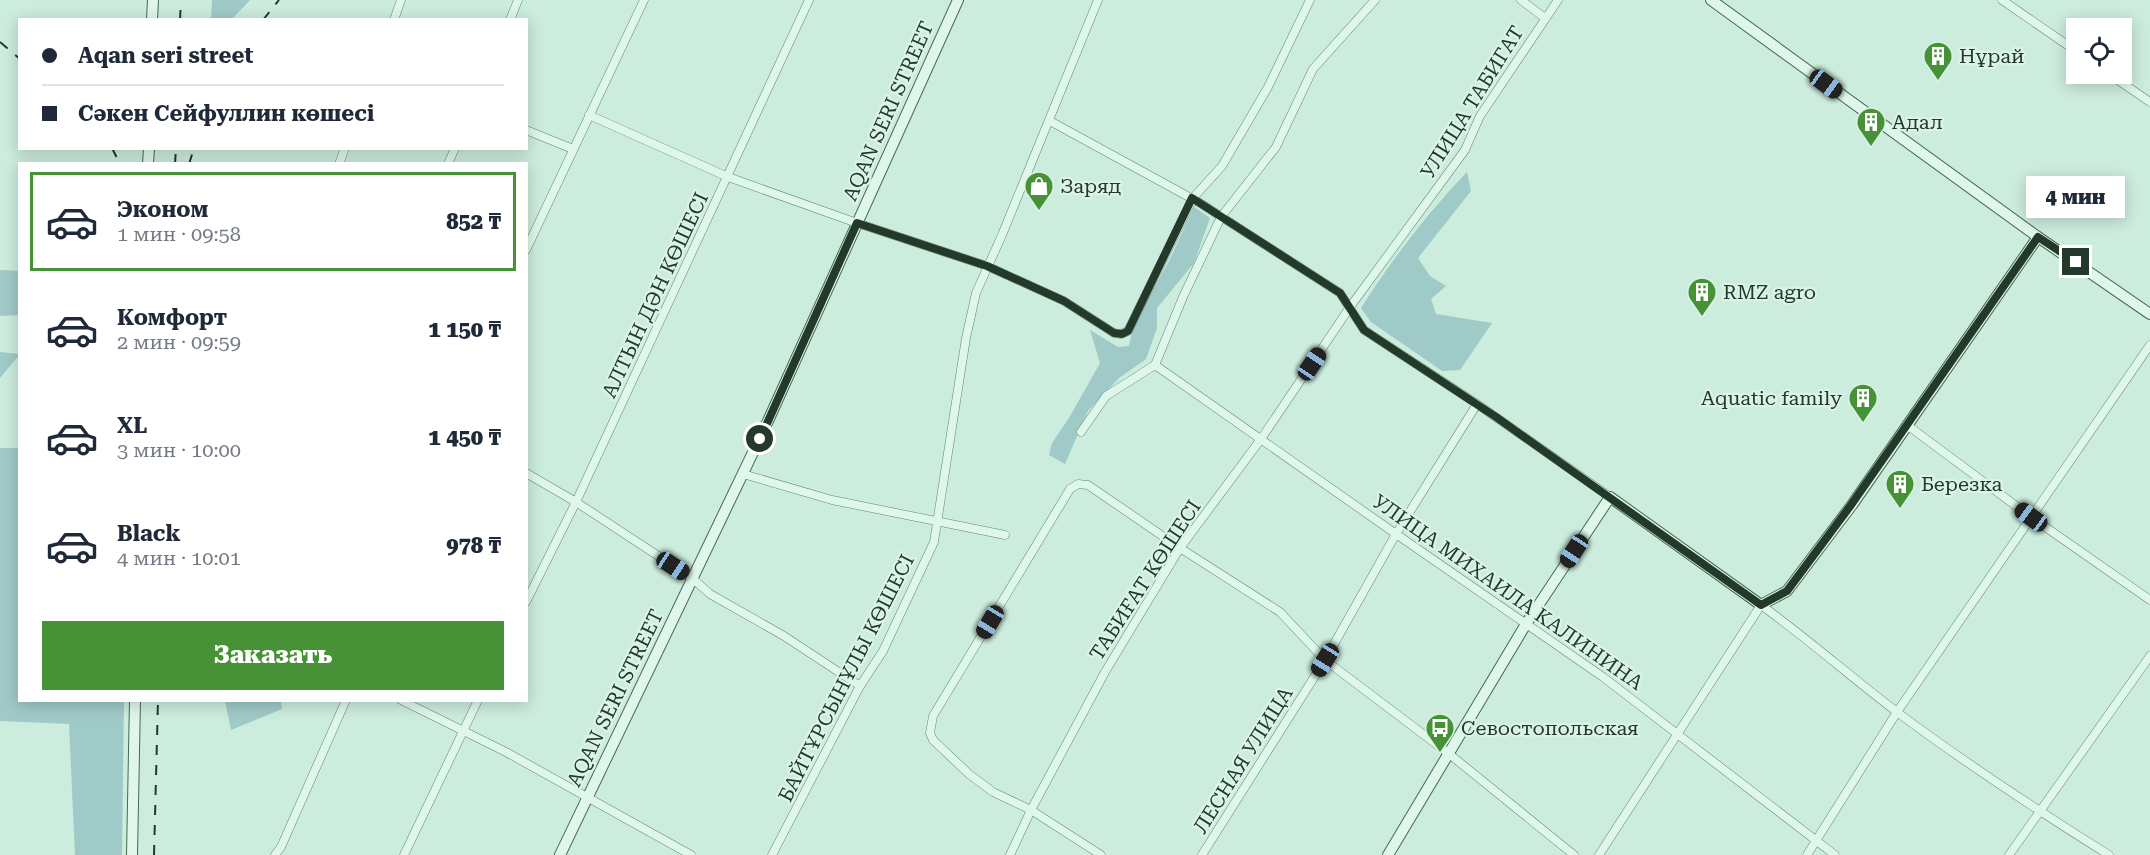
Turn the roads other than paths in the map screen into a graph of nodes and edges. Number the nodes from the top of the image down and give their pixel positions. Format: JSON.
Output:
{"nodes":[{"id":1,"x":153,"y":0,"type":"edge"},
{"id":2,"x":401,"y":0,"type":"edge"},
{"id":3,"x":518,"y":0,"type":"edge"},
{"id":4,"x":644,"y":0,"type":"edge"},
{"id":5,"x":809,"y":0,"type":"edge"},
{"id":6,"x":958,"y":0,"type":"edge"},
{"id":7,"x":1098,"y":0,"type":"edge"},
{"id":8,"x":1310,"y":0,"type":"edge"},
{"id":9,"x":1375,"y":0,"type":"edge"},
{"id":10,"x":1521,"y":0,"type":"edge"},
{"id":11,"x":1558,"y":0,"type":"edge"},
{"id":12,"x":1711,"y":0,"type":"edge"},
{"id":13,"x":2002,"y":0,"type":"edge"},
{"id":14,"x":152,"y":18,"type":"edge"},
{"id":15,"x":395,"y":18,"type":"edge"},
{"id":16,"x":511,"y":18,"type":"edge"},
{"id":17,"x":1545,"y":18,"type":"junction"},
{"id":18,"x":2066,"y":44,"type":"edge"},
{"id":19,"x":2124,"y":84,"type":"edge"},
{"id":20,"x":2150,"y":102,"type":"edge"},
{"id":21,"x":589,"y":115,"type":"junction"},
{"id":22,"x":1050,"y":121,"type":"junction"},
{"id":23,"x":528,"y":131,"type":"edge"},
{"id":24,"x":573,"y":149,"type":"junction"},
{"id":25,"x":728,"y":177,"type":"junction"},
{"id":26,"x":1192,"y":198,"type":"junction"},
{"id":27,"x":1221,"y":217,"type":"junction"},
{"id":28,"x":857,"y":223,"type":"junction"},
{"id":29,"x":2038,"y":237,"type":"junction"},
{"id":30,"x":528,"y":246,"type":"edge"},
{"id":31,"x":987,"y":266,"type":"junction"},
{"id":32,"x":1350,"y":307,"type":"junction"},
{"id":33,"x":2150,"y":314,"type":"edge"},
{"id":34,"x":2150,"y":345,"type":"edge"},
{"id":35,"x":1155,"y":365,"type":"junction"},
{"id":36,"x":1477,"y":404,"type":"junction"},
{"id":37,"x":1907,"y":425,"type":"junction"},
{"id":38,"x":1081,"y":432,"type":"dead end"},
{"id":39,"x":1261,"y":440,"type":"junction"},
{"id":40,"x":528,"y":474,"type":"edge"},
{"id":41,"x":743,"y":474,"type":"junction"},
{"id":42,"x":1610,"y":497,"type":"junction"},
{"id":43,"x":576,"y":501,"type":"junction"},
{"id":44,"x":2031,"y":517,"type":"junction"},
{"id":45,"x":938,"y":521,"type":"junction"},
{"id":46,"x":1396,"y":534,"type":"junction"},
{"id":47,"x":1005,"y":535,"type":"dead end"},
{"id":48,"x":1180,"y":548,"type":"junction"},
{"id":49,"x":692,"y":578,"type":"junction"},
{"id":50,"x":528,"y":598,"type":"edge"},
{"id":51,"x":2150,"y":600,"type":"edge"},
{"id":52,"x":1761,"y":605,"type":"junction"},
{"id":53,"x":1526,"y":624,"type":"junction"},
{"id":54,"x":2150,"y":656,"type":"edge"},
{"id":55,"x":1325,"y":660,"type":"junction"},
{"id":56,"x":860,"y":686,"type":"junction"},
{"id":57,"x":135,"y":702,"type":"edge"},
{"id":58,"x":345,"y":702,"type":"edge"},
{"id":59,"x":405,"y":702,"type":"edge"},
{"id":60,"x":477,"y":702,"type":"edge"},
{"id":61,"x":1897,"y":712,"type":"junction"},
{"id":62,"x":463,"y":729,"type":"junction"},
{"id":63,"x":1677,"y":734,"type":"junction"},
{"id":64,"x":1448,"y":753,"type":"junction"},
{"id":65,"x":588,"y":797,"type":"junction"},
{"id":66,"x":1031,"y":810,"type":"junction"},
{"id":67,"x":2041,"y":812,"type":"junction"},
{"id":68,"x":1816,"y":842,"type":"junction"},
{"id":69,"x":132,"y":855,"type":"edge"},
{"id":70,"x":275,"y":855,"type":"edge"},
{"id":71,"x":404,"y":855,"type":"edge"},
{"id":72,"x":560,"y":855,"type":"edge"},
{"id":73,"x":691,"y":855,"type":"edge"},
{"id":74,"x":772,"y":855,"type":"edge"},
{"id":75,"x":1011,"y":855,"type":"edge"},
{"id":76,"x":1101,"y":855,"type":"edge"},
{"id":77,"x":1202,"y":855,"type":"edge"},
{"id":78,"x":1388,"y":855,"type":"edge"},
{"id":79,"x":1574,"y":855,"type":"edge"},
{"id":80,"x":1599,"y":855,"type":"edge"},
{"id":81,"x":1808,"y":855,"type":"edge"},
{"id":82,"x":1835,"y":855,"type":"edge"},
{"id":83,"x":2009,"y":855,"type":"edge"},
{"id":84,"x":2109,"y":855,"type":"edge"}],
"edges":[{"from":1,"to":14,"type":"street"},
{"from":2,"to":15,"type":"street"},
{"from":3,"to":16,"type":"street"},
{"from":4,"to":21,"type":"street"},
{"from":5,"to":25,"type":"street","name":"АЛТЫН ДӘН КӨШЕСІ"},
{"from":6,"to":28,"type":"street","name":"AQAN SERI STREET"},
{"from":7,"to":22,"type":"street","name":"БАЙТҰРСЫНҰЛЫ КӨШЕСІ"},
{"from":8,"to":26,"type":"street"},
{"from":9,"to":27,"type":"street"},
{"from":10,"to":17,"type":"street"},
{"from":11,"to":17,"type":"street","name":"УЛИЦА ТАБИГАТ"},
{"from":12,"to":29,"type":"street"},
{"from":13,"to":18,"type":"street"},
{"from":17,"to":32,"type":"street","name":"УЛИЦА ТАБИГАТ"},
{"from":19,"to":20,"type":"street"},
{"from":21,"to":24,"type":"street"},
{"from":21,"to":25,"type":"street"},
{"from":22,"to":26,"type":"street"},
{"from":22,"to":31,"type":"street","name":"БАЙТҰРСЫНҰЛЫ КӨШЕСІ"},
{"from":23,"to":24,"type":"street"},
{"from":24,"to":30,"type":"street"},
{"from":25,"to":28,"type":"street"},
{"from":25,"to":43,"type":"street","name":"АЛТЫН ДӘН КӨШЕСІ"},
{"from":26,"to":27,"type":"street"},
{"from":26,"to":31,"type":"street"},
{"from":27,"to":32,"type":"street"},
{"from":27,"to":35,"type":"street"},
{"from":28,"to":31,"type":"street"},
{"from":28,"to":41,"type":"street","name":"AQAN SERI STREET"},
{"from":29,"to":33,"type":"street"},
{"from":29,"to":37,"type":"street"},
{"from":31,"to":45,"type":"street","name":"БАЙТҰРСЫНҰЛЫ КӨШЕСІ"},
{"from":32,"to":36,"type":"street"},
{"from":32,"to":39,"type":"street","name":"ТАБИҒАТ КӨШЕСІ"},
{"from":34,"to":44,"type":"street"},
{"from":35,"to":38,"type":"street"},
{"from":35,"to":39,"type":"street","name":"УЛИЦА МИХАИЛА КАЛИНИНА"},
{"from":36,"to":42,"type":"street"},
{"from":36,"to":46,"type":"street","name":"ЛЕСНАЯ УЛИЦА"},
{"from":37,"to":44,"type":"street"},
{"from":37,"to":52,"type":"street"},
{"from":39,"to":46,"type":"street","name":"УЛИЦА МИХАИЛА КАЛИНИНА"},
{"from":39,"to":48,"type":"street","name":"ТАБИҒАТ КӨШЕСІ"},
{"from":40,"to":43,"type":"street"},
{"from":41,"to":45,"type":"street"},
{"from":41,"to":49,"type":"street","name":"AQAN SERI STREET"},
{"from":42,"to":52,"type":"street"},
{"from":42,"to":53,"type":"street"},
{"from":43,"to":49,"type":"street"},
{"from":43,"to":50,"type":"street","name":"АЛТЫН ДӘН КӨШЕСІ"},
{"from":44,"to":51,"type":"street"},
{"from":44,"to":61,"type":"street"},
{"from":45,"to":47,"type":"street"},
{"from":45,"to":56,"type":"street","name":"БАЙТҰРСЫНҰЛЫ КӨШЕСІ"},
{"from":46,"to":53,"type":"street","name":"УЛИЦА МИХАИЛА КАЛИНИНА"},
{"from":46,"to":55,"type":"street","name":"ЛЕСНАЯ УЛИЦА"},
{"from":48,"to":55,"type":"street"},
{"from":48,"to":66,"type":"street","name":"ТАБИҒАТ КӨШЕСІ"},
{"from":48,"to":66,"type":"street"},
{"from":49,"to":56,"type":"street"},
{"from":49,"to":65,"type":"street","name":"AQAN SERI STREET"},
{"from":52,"to":61,"type":"street"},
{"from":52,"to":63,"type":"street"},
{"from":53,"to":63,"type":"street","name":"УЛИЦА МИХАИЛА КАЛИНИНА"},
{"from":53,"to":64,"type":"street"},
{"from":54,"to":67,"type":"street"},
{"from":55,"to":64,"type":"street"},
{"from":55,"to":77,"type":"street","name":"ЛЕСНАЯ УЛИЦА"},
{"from":56,"to":74,"type":"street","name":"БАЙТҰРСЫНҰЛЫ КӨШЕСІ"},
{"from":57,"to":69,"type":"street"},
{"from":58,"to":70,"type":"street"},
{"from":59,"to":62,"type":"street"},
{"from":60,"to":62,"type":"street"},
{"from":61,"to":67,"type":"street"},
{"from":61,"to":68,"type":"street"},
{"from":62,"to":65,"type":"street"},
{"from":62,"to":71,"type":"street"},
{"from":63,"to":68,"type":"street","name":"УЛИЦА МИХАИЛА КАЛИНИНА"},
{"from":63,"to":80,"type":"street"},
{"from":64,"to":78,"type":"street"},
{"from":64,"to":79,"type":"street"},
{"from":65,"to":72,"type":"street","name":"AQAN SERI STREET"},
{"from":65,"to":73,"type":"street"},
{"from":66,"to":75,"type":"street","name":"ТАБИҒАТ КӨШЕСІ"},
{"from":66,"to":76,"type":"street"},
{"from":67,"to":83,"type":"street"},
{"from":67,"to":84,"type":"street"},
{"from":68,"to":81,"type":"street"},
{"from":68,"to":82,"type":"street","name":"УЛИЦА МИХАИЛА КАЛИНИНА"}]}
